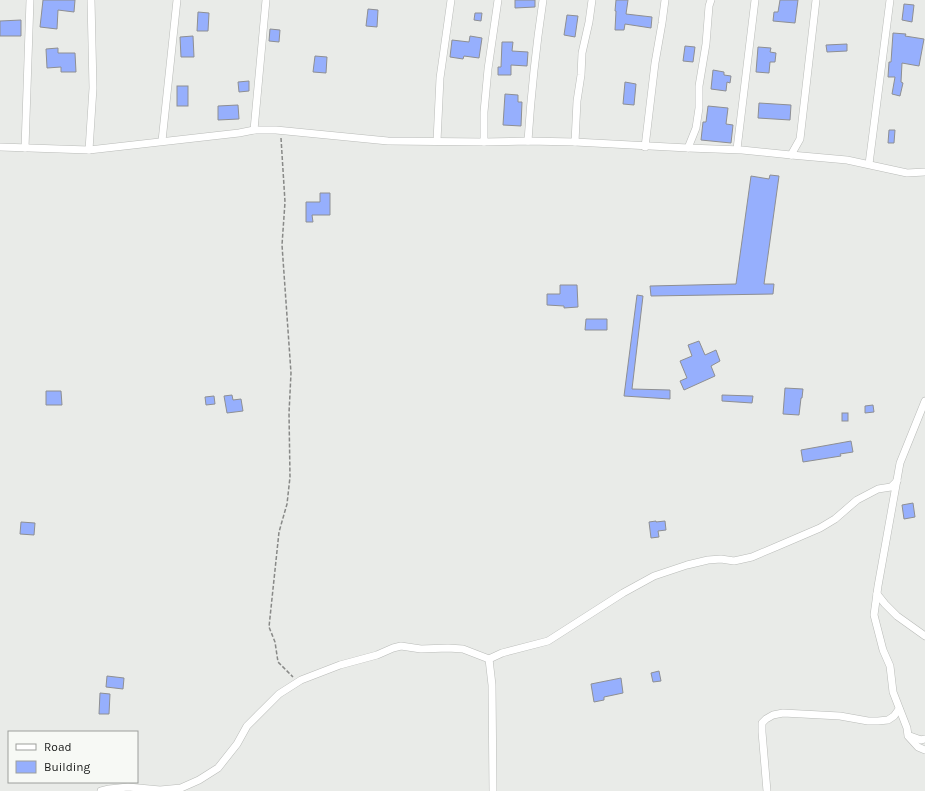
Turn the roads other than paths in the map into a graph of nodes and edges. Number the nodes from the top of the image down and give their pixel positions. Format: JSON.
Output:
{"nodes":[{"id":1,"x":30,"y":0,"type":"edge"},
{"id":2,"x":91,"y":0,"type":"edge"},
{"id":3,"x":177,"y":0,"type":"edge"},
{"id":4,"x":266,"y":0,"type":"edge"},
{"id":5,"x":451,"y":0,"type":"edge"},
{"id":6,"x":498,"y":0,"type":"edge"},
{"id":7,"x":543,"y":0,"type":"edge"},
{"id":8,"x":592,"y":0,"type":"edge"},
{"id":9,"x":665,"y":0,"type":"edge"},
{"id":10,"x":711,"y":0,"type":"edge"},
{"id":11,"x":755,"y":0,"type":"edge"},
{"id":12,"x":816,"y":0,"type":"edge"},
{"id":13,"x":890,"y":0,"type":"edge"},
{"id":14,"x":254,"y":130,"type":"junction"},
{"id":15,"x":528,"y":140,"type":"junction"},
{"id":16,"x":162,"y":141,"type":"junction"},
{"id":17,"x":437,"y":141,"type":"junction"},
{"id":18,"x":484,"y":142,"type":"junction"},
{"id":19,"x":575,"y":142,"type":"junction"},
{"id":20,"x":0,"y":147,"type":"edge"},
{"id":21,"x":645,"y":147,"type":"junction"},
{"id":22,"x":25,"y":148,"type":"junction"},
{"id":23,"x":688,"y":148,"type":"junction"},
{"id":24,"x":89,"y":150,"type":"junction"},
{"id":25,"x":737,"y":150,"type":"junction"},
{"id":26,"x":791,"y":155,"type":"junction"},
{"id":27,"x":869,"y":164,"type":"junction"},
{"id":28,"x":925,"y":172,"type":"edge"},
{"id":29,"x":925,"y":401,"type":"edge"},
{"id":30,"x":922,"y":418,"type":"edge"},
{"id":31,"x":897,"y":481,"type":"junction"},
{"id":32,"x":877,"y":594,"type":"junction"},
{"id":33,"x":925,"y":636,"type":"edge"},
{"id":34,"x":489,"y":659,"type":"junction"},
{"id":35,"x":899,"y":709,"type":"junction"},
{"id":36,"x":908,"y":736,"type":"junction"},
{"id":37,"x":925,"y":739,"type":"edge"},
{"id":38,"x":925,"y":750,"type":"edge"},
{"id":39,"x":101,"y":791,"type":"edge"},
{"id":40,"x":493,"y":791,"type":"edge"},
{"id":41,"x":767,"y":791,"type":"edge"}],
"edges":[{"from":1,"to":22,"type":"street"},
{"from":2,"to":24,"type":"street"},
{"from":3,"to":16,"type":"street"},
{"from":4,"to":14,"type":"street"},
{"from":5,"to":17,"type":"street"},
{"from":6,"to":18,"type":"street"},
{"from":7,"to":15,"type":"street"},
{"from":8,"to":19,"type":"street"},
{"from":9,"to":21,"type":"street"},
{"from":10,"to":23,"type":"street"},
{"from":11,"to":25,"type":"street"},
{"from":12,"to":26,"type":"street"},
{"from":13,"to":27,"type":"street"},
{"from":14,"to":16,"type":"street"},
{"from":14,"to":17,"type":"street"},
{"from":15,"to":18,"type":"street"},
{"from":15,"to":19,"type":"street"},
{"from":16,"to":24,"type":"street"},
{"from":17,"to":18,"type":"street"},
{"from":19,"to":21,"type":"street"},
{"from":20,"to":22,"type":"street"},
{"from":21,"to":23,"type":"street"},
{"from":22,"to":24,"type":"street"},
{"from":23,"to":25,"type":"street"},
{"from":25,"to":26,"type":"street"},
{"from":26,"to":27,"type":"street"},
{"from":27,"to":28,"type":"street"},
{"from":29,"to":30,"type":"street"},
{"from":30,"to":31,"type":"street"},
{"from":31,"to":32,"type":"street"},
{"from":31,"to":34,"type":"street"},
{"from":32,"to":33,"type":"street"},
{"from":32,"to":35,"type":"street"},
{"from":34,"to":39,"type":"street"},
{"from":34,"to":40,"type":"street"},
{"from":35,"to":36,"type":"street"},
{"from":35,"to":41,"type":"street"},
{"from":36,"to":37,"type":"street"},
{"from":36,"to":38,"type":"street"}]}
